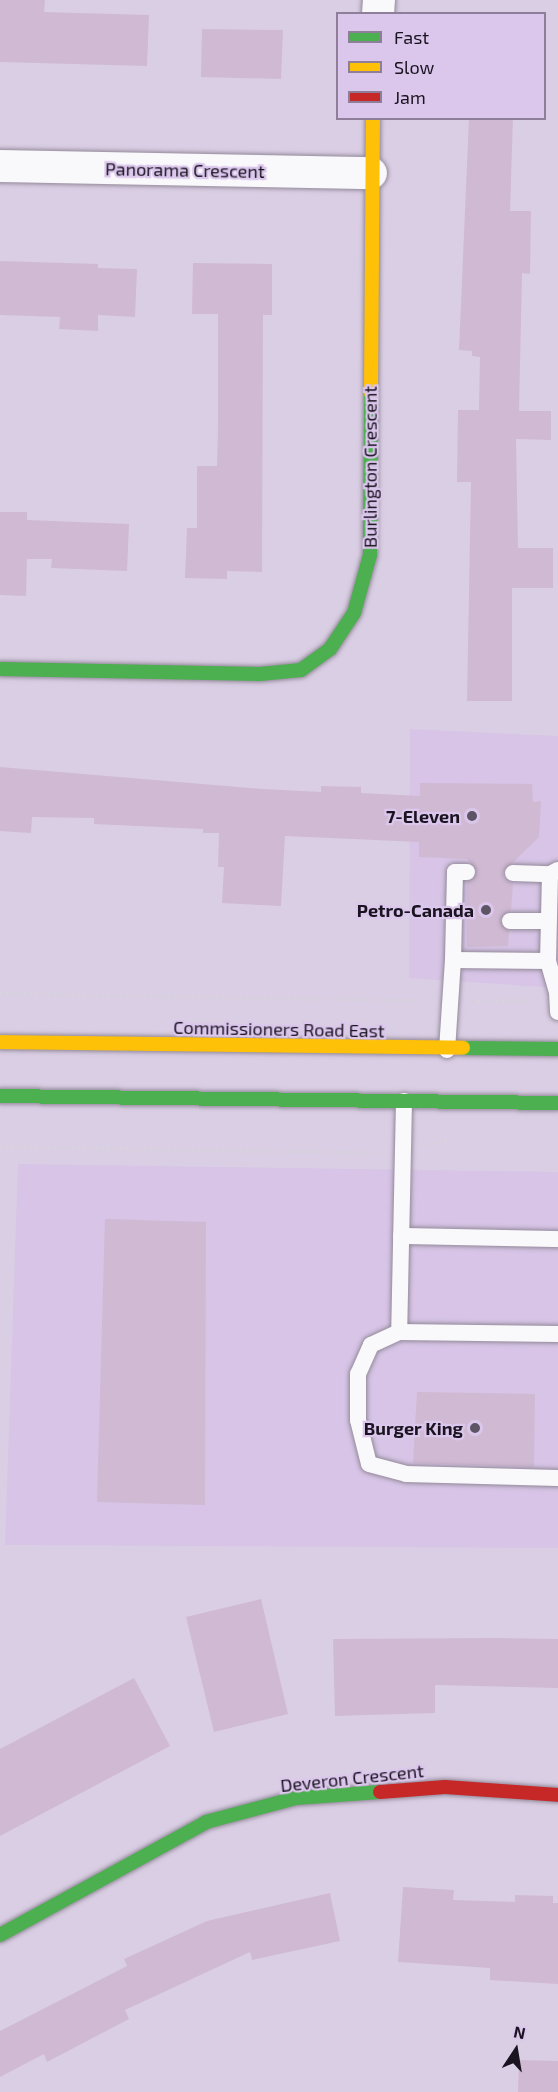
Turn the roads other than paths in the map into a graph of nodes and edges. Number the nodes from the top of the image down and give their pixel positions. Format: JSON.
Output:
{"nodes":[{"id":1,"x":373,"y":120,"type":"edge"},
{"id":2,"x":0,"y":166,"type":"edge"},
{"id":3,"x":371,"y":173,"type":"junction"},
{"id":4,"x":0,"y":669,"type":"edge"},
{"id":5,"x":467,"y":872,"type":"dead end"},
{"id":6,"x":554,"y":872,"type":"edge"},
{"id":7,"x":513,"y":873,"type":"dead end"},
{"id":8,"x":510,"y":921,"type":"dead end"},
{"id":9,"x":548,"y":921,"type":"junction"},
{"id":10,"x":453,"y":960,"type":"junction"},
{"id":11,"x":548,"y":961,"type":"junction"},
{"id":12,"x":558,"y":1001,"type":"edge"},
{"id":13,"x":558,"y":1012,"type":"edge"},
{"id":14,"x":0,"y":1042,"type":"edge"},
{"id":15,"x":558,"y":1049,"type":"edge"},
{"id":16,"x":447,"y":1050,"type":"junction"},
{"id":17,"x":0,"y":1096,"type":"edge"},
{"id":18,"x":404,"y":1101,"type":"junction"},
{"id":19,"x":556,"y":1104,"type":"edge"},
{"id":20,"x":401,"y":1236,"type":"junction"},
{"id":21,"x":558,"y":1239,"type":"edge"},
{"id":22,"x":399,"y":1332,"type":"junction"},
{"id":23,"x":558,"y":1334,"type":"edge"},
{"id":24,"x":558,"y":1478,"type":"edge"},
{"id":25,"x":558,"y":1795,"type":"edge"},
{"id":26,"x":0,"y":1935,"type":"edge"}],
"edges":[{"from":1,"to":3,"type":"street","name":"Burlington Crescent"},
{"from":2,"to":3,"type":"street","name":"Panorama Crescent"},
{"from":3,"to":4,"type":"street","name":"Burlington Crescent"},
{"from":5,"to":10,"type":"lane"},
{"from":6,"to":7,"type":"lane"},
{"from":6,"to":9,"type":"lane"},
{"from":8,"to":9,"type":"lane"},
{"from":9,"to":11,"type":"lane"},
{"from":10,"to":11,"type":"lane"},
{"from":10,"to":16,"type":"lane"},
{"from":11,"to":12,"type":"lane"},
{"from":12,"to":13,"type":"lane"},
{"from":14,"to":16,"type":"street","name":"Commissioners Road East"},
{"from":15,"to":16,"type":"street","name":"Commissioners Road East"},
{"from":17,"to":18,"type":"street"},
{"from":18,"to":19,"type":"street"},
{"from":18,"to":20,"type":"lane"},
{"from":20,"to":21,"type":"lane"},
{"from":20,"to":22,"type":"lane"},
{"from":22,"to":23,"type":"lane"},
{"from":22,"to":24,"type":"lane"},
{"from":25,"to":26,"type":"street","name":"Deveron Crescent"}]}
